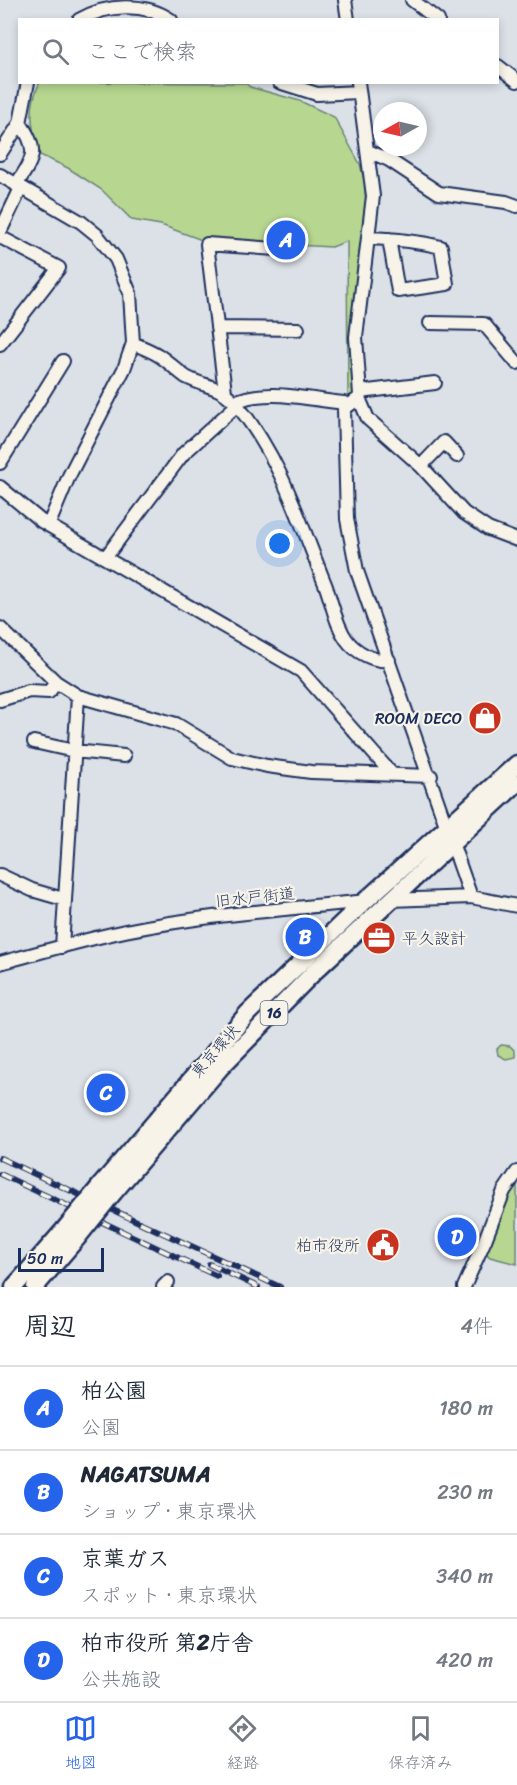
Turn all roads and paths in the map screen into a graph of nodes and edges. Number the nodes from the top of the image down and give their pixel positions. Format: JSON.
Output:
{"nodes":[{"id":1,"x":345,"y":0,"type":"edge"},
{"id":2,"x":412,"y":0,"type":"edge"},
{"id":3,"x":103,"y":5,"type":"edge"},
{"id":4,"x":82,"y":18,"type":"edge"},
{"id":5,"x":167,"y":18,"type":"edge"},
{"id":6,"x":348,"y":18,"type":"edge"},
{"id":7,"x":435,"y":18,"type":"edge"},
{"id":8,"x":499,"y":67,"type":"edge"},
{"id":9,"x":517,"y":81,"type":"edge"},
{"id":10,"x":28,"y":84,"type":"edge"},
{"id":11,"x":285,"y":84,"type":"edge"},
{"id":12,"x":358,"y":87,"type":"edge"},
{"id":13,"x":20,"y":123,"type":"junction"},
{"id":14,"x":368,"y":151,"type":"junction"},
{"id":15,"x":0,"y":154,"type":"edge"},
{"id":16,"x":0,"y":175,"type":"edge"},
{"id":17,"x":19,"y":187,"type":"junction"},
{"id":18,"x":517,"y":206,"type":"edge"},
{"id":19,"x":0,"y":232,"type":"edge"},
{"id":20,"x":0,"y":237,"type":"edge"},
{"id":21,"x":369,"y":238,"type":"junction"},
{"id":22,"x":389,"y":239,"type":"junction"},
{"id":23,"x":276,"y":249,"type":"dead end"},
{"id":24,"x":430,"y":323,"type":"dead end"},
{"id":25,"x":217,"y":328,"type":"junction"},
{"id":26,"x":298,"y":329,"type":"dead end"},
{"id":27,"x":133,"y":343,"type":"junction"},
{"id":28,"x":0,"y":344,"type":"edge"},
{"id":29,"x":63,"y":361,"type":"dead end"},
{"id":30,"x":517,"y":363,"type":"edge"},
{"id":31,"x":435,"y":383,"type":"dead end"},
{"id":32,"x":225,"y":392,"type":"junction"},
{"id":33,"x":360,"y":395,"type":"junction"},
{"id":34,"x":236,"y":403,"type":"junction"},
{"id":35,"x":344,"y":409,"type":"junction"},
{"id":36,"x":457,"y":456,"type":"dead end"},
{"id":37,"x":0,"y":463,"type":"edge"},
{"id":38,"x":421,"y":466,"type":"junction"},
{"id":39,"x":0,"y":487,"type":"edge"},
{"id":40,"x":49,"y":524,"type":"junction"},
{"id":41,"x":517,"y":540,"type":"edge"},
{"id":42,"x":105,"y":558,"type":"junction"},
{"id":43,"x":1,"y":632,"type":"edge"},
{"id":44,"x":389,"y":660,"type":"junction"},
{"id":45,"x":56,"y":682,"type":"junction"},
{"id":46,"x":78,"y":696,"type":"junction"},
{"id":47,"x":0,"y":700,"type":"edge"},
{"id":48,"x":34,"y":742,"type":"dead end"},
{"id":49,"x":74,"y":751,"type":"junction"},
{"id":50,"x":123,"y":756,"type":"dead end"},
{"id":51,"x":517,"y":764,"type":"edge"},
{"id":52,"x":391,"y":773,"type":"junction"},
{"id":53,"x":430,"y":776,"type":"junction"},
{"id":54,"x":514,"y":790,"type":"edge"},
{"id":55,"x":448,"y":826,"type":"junction"},
{"id":56,"x":453,"y":843,"type":"junction"},
{"id":57,"x":0,"y":875,"type":"edge"},
{"id":58,"x":471,"y":897,"type":"junction"},
{"id":59,"x":63,"y":899,"type":"junction"},
{"id":60,"x":391,"y":900,"type":"junction"},
{"id":61,"x":365,"y":902,"type":"junction"},
{"id":62,"x":517,"y":906,"type":"edge"},
{"id":63,"x":62,"y":947,"type":"junction"},
{"id":64,"x":0,"y":963,"type":"edge"},
{"id":65,"x":517,"y":1172,"type":"edge"},
{"id":66,"x":107,"y":1189,"type":"junction"},
{"id":67,"x":70,"y":1234,"type":"junction"},
{"id":68,"x":14,"y":1287,"type":"edge"},
{"id":69,"x":35,"y":1287,"type":"edge"},
{"id":70,"x":464,"y":1287,"type":"edge"}],
"edges":[{"from":1,"to":6,"type":"street"},
{"from":2,"to":7,"type":"street"},
{"from":3,"to":4,"type":"street"},
{"from":3,"to":5,"type":"street"},
{"from":8,"to":9,"type":"street"},
{"from":10,"to":13,"type":"street"},
{"from":11,"to":12,"type":"street"},
{"from":12,"to":14,"type":"street"},
{"from":13,"to":15,"type":"street"},
{"from":13,"to":17,"type":"street"},
{"from":14,"to":18,"type":"street"},
{"from":14,"to":21,"type":"street"},
{"from":16,"to":17,"type":"street"},
{"from":17,"to":19,"type":"street"},
{"from":17,"to":27,"type":"street"},
{"from":20,"to":28,"type":"street"},
{"from":21,"to":22,"type":"street"},
{"from":21,"to":33,"type":"street"},
{"from":22,"to":22,"type":"street"},
{"from":23,"to":25,"type":"street"},
{"from":24,"to":30,"type":"street"},
{"from":25,"to":26,"type":"street"},
{"from":25,"to":32,"type":"street"},
{"from":27,"to":32,"type":"street"},
{"from":27,"to":40,"type":"street"},
{"from":29,"to":37,"type":"street"},
{"from":31,"to":33,"type":"street"},
{"from":32,"to":34,"type":"street"},
{"from":33,"to":35,"type":"street"},
{"from":33,"to":38,"type":"street"},
{"from":34,"to":35,"type":"street"},
{"from":34,"to":42,"type":"street"},
{"from":34,"to":44,"type":"street"},
{"from":35,"to":44,"type":"street"},
{"from":36,"to":38,"type":"street"},
{"from":38,"to":41,"type":"street"},
{"from":39,"to":40,"type":"street"},
{"from":40,"to":42,"type":"street"},
{"from":42,"to":52,"type":"street"},
{"from":43,"to":45,"type":"street"},
{"from":44,"to":53,"type":"street"},
{"from":45,"to":46,"type":"street"},
{"from":45,"to":47,"type":"street"},
{"from":46,"to":49,"type":"street"},
{"from":46,"to":52,"type":"street"},
{"from":48,"to":49,"type":"street"},
{"from":49,"to":50,"type":"street"},
{"from":49,"to":59,"type":"street"},
{"from":51,"to":55,"type":"highway","name":"東京環状","number":"16"},
{"from":52,"to":53,"type":"street"},
{"from":53,"to":55,"type":"street"},
{"from":54,"to":56,"type":"highway","name":"東京環状","number":"16"},
{"from":55,"to":56,"type":"street"},
{"from":55,"to":61,"type":"highway","name":"東京環状","number":"16"},
{"from":56,"to":58,"type":"street"},
{"from":56,"to":60,"type":"highway","name":"東京環状","number":"16"},
{"from":57,"to":59,"type":"street"},
{"from":58,"to":60,"type":"street","name":"旧水戸街道"},
{"from":58,"to":62,"type":"street","name":"旧水戸街道"},
{"from":59,"to":63,"type":"street"},
{"from":60,"to":61,"type":"street","name":"旧水戸街道"},
{"from":60,"to":66,"type":"highway","name":"東京環状","number":"16"},
{"from":61,"to":63,"type":"street","name":"旧水戸街道"},
{"from":61,"to":66,"type":"highway","name":"東京環状","number":"16"},
{"from":63,"to":64,"type":"street","name":"旧水戸街道"},
{"from":65,"to":70,"type":"street"},
{"from":66,"to":67,"type":"highway","name":"東京環状","number":"16","bridge":true},
{"from":67,"to":68,"type":"highway","name":"東京環状","number":"16"},
{"from":67,"to":69,"type":"highway","name":"東京環状","number":"16"}]}
